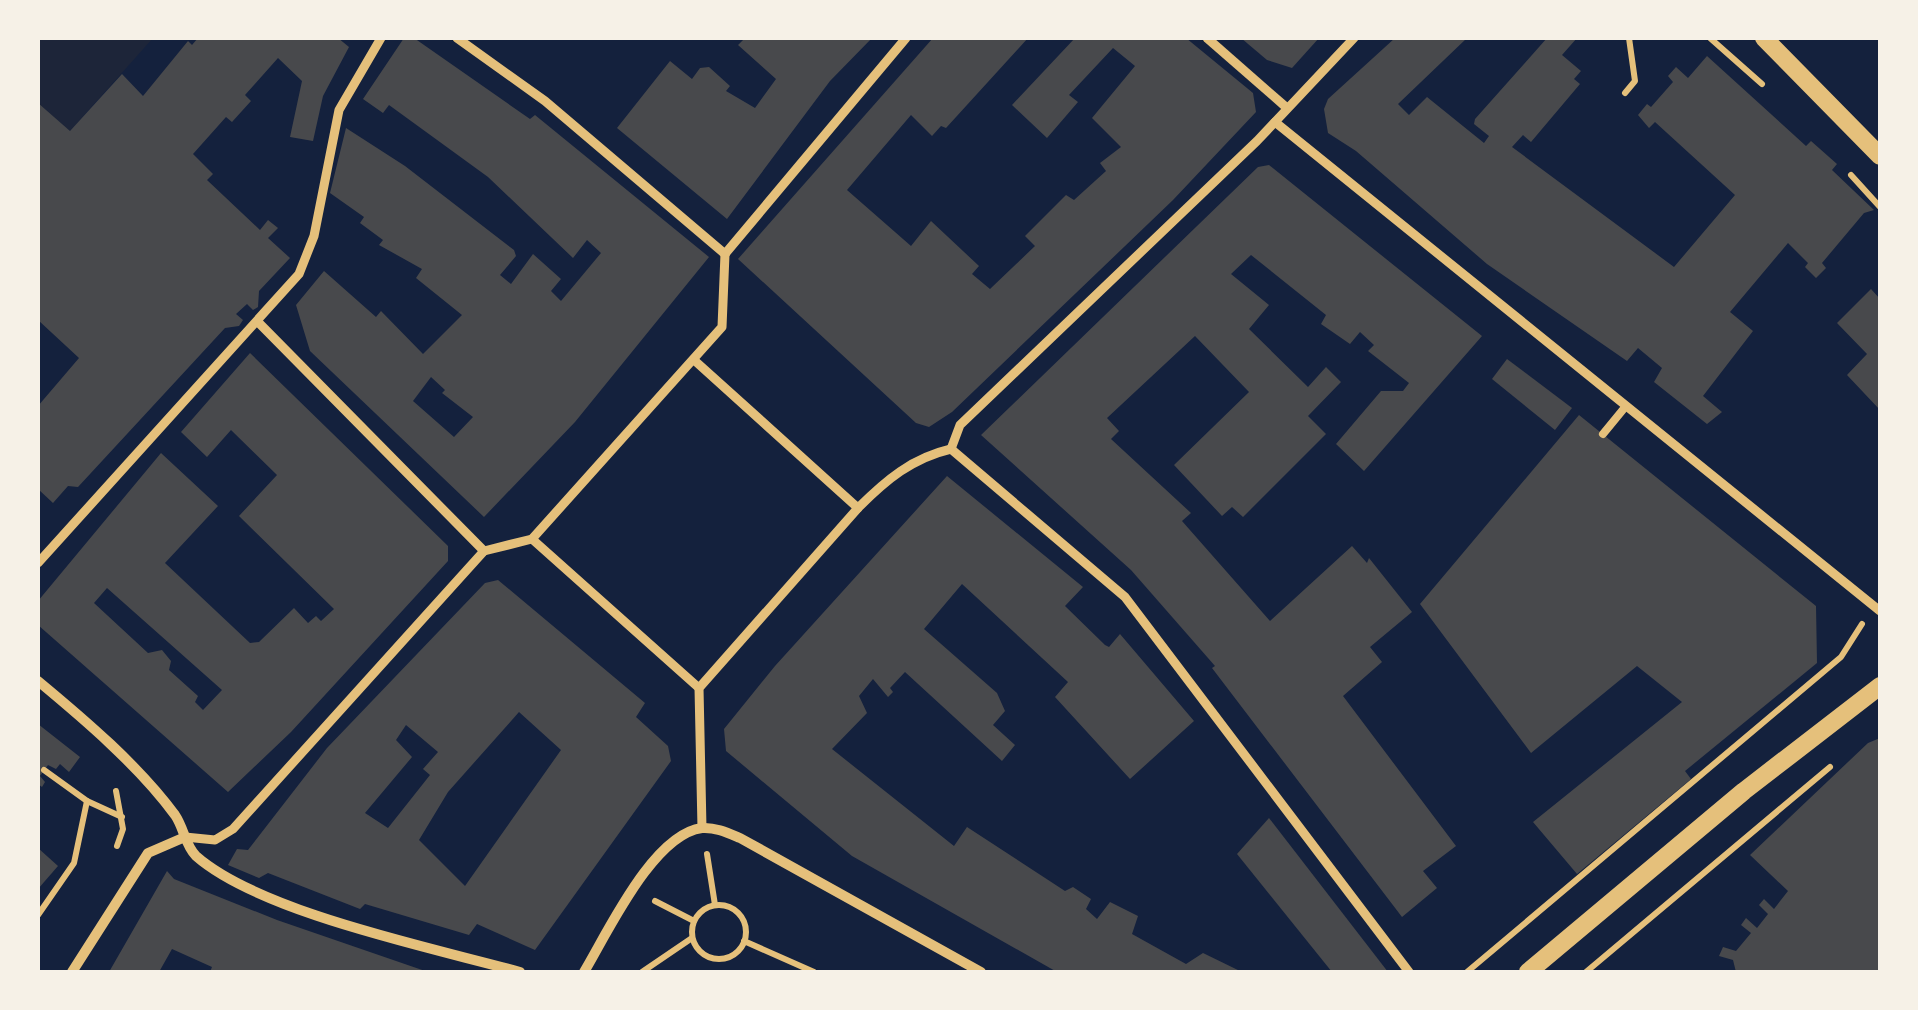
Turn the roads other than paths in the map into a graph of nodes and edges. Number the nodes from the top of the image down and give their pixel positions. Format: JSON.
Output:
{"nodes":[{"id":1,"x":380,"y":38,"type":"edge"},
{"id":2,"x":457,"y":38,"type":"edge"},
{"id":3,"x":906,"y":38,"type":"edge"},
{"id":4,"x":1208,"y":38,"type":"edge"},
{"id":5,"x":1354,"y":38,"type":"edge"},
{"id":6,"x":1764,"y":38,"type":"edge"},
{"id":7,"x":1287,"y":108,"type":"junction"},
{"id":8,"x":1275,"y":122,"type":"junction"},
{"id":9,"x":1880,"y":156,"type":"edge"},
{"id":10,"x":726,"y":254,"type":"junction"},
{"id":11,"x":258,"y":322,"type":"junction"},
{"id":12,"x":694,"y":360,"type":"junction"},
{"id":13,"x":1626,"y":406,"type":"junction"},
{"id":14,"x":1603,"y":434,"type":"dead end"},
{"id":15,"x":951,"y":449,"type":"junction"},
{"id":16,"x":858,"y":508,"type":"junction"},
{"id":17,"x":532,"y":540,"type":"junction"},
{"id":18,"x":484,"y":551,"type":"junction"},
{"id":19,"x":38,"y":563,"type":"edge"},
{"id":20,"x":1880,"y":611,"type":"edge"},
{"id":21,"x":38,"y":682,"type":"edge"},
{"id":22,"x":1880,"y":686,"type":"edge"},
{"id":23,"x":699,"y":688,"type":"junction"},
{"id":24,"x":702,"y":828,"type":"junction"},
{"id":25,"x":185,"y":838,"type":"junction"},
{"id":26,"x":72,"y":972,"type":"edge"},
{"id":27,"x":520,"y":972,"type":"edge"},
{"id":28,"x":584,"y":972,"type":"edge"},
{"id":29,"x":981,"y":972,"type":"edge"},
{"id":30,"x":1410,"y":972,"type":"edge"},
{"id":31,"x":1528,"y":972,"type":"edge"}],
"edges":[{"from":1,"to":11,"type":"street"},
{"from":2,"to":10,"type":"street"},
{"from":3,"to":10,"type":"street"},
{"from":4,"to":7,"type":"street"},
{"from":5,"to":7,"type":"street"},
{"from":6,"to":9,"type":"street"},
{"from":7,"to":8,"type":"street"},
{"from":8,"to":13,"type":"street"},
{"from":8,"to":15,"type":"street"},
{"from":10,"to":12,"type":"street"},
{"from":11,"to":18,"type":"street"},
{"from":11,"to":19,"type":"street"},
{"from":12,"to":16,"type":"street"},
{"from":12,"to":17,"type":"street"},
{"from":13,"to":14,"type":"lane"},
{"from":13,"to":20,"type":"street"},
{"from":15,"to":16,"type":"street"},
{"from":15,"to":30,"type":"street"},
{"from":16,"to":23,"type":"street"},
{"from":17,"to":18,"type":"street"},
{"from":17,"to":23,"type":"street"},
{"from":18,"to":25,"type":"street"},
{"from":21,"to":25,"type":"street"},
{"from":22,"to":31,"type":"street"},
{"from":23,"to":24,"type":"street"},
{"from":24,"to":28,"type":"street"},
{"from":24,"to":29,"type":"street"},
{"from":25,"to":26,"type":"street"},
{"from":25,"to":27,"type":"street"}]}
